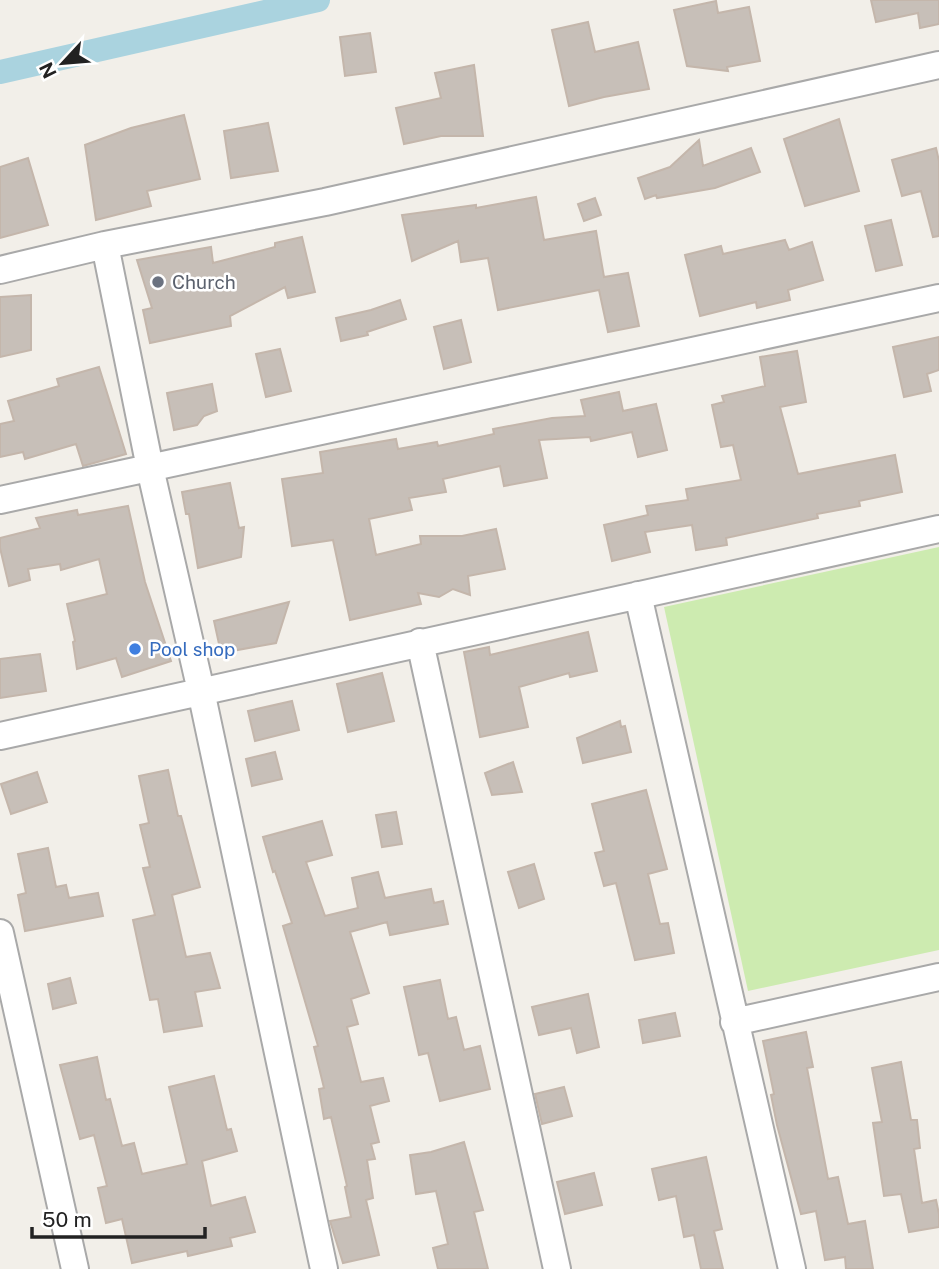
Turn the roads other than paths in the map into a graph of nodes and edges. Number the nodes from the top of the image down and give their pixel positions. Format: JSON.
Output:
{"nodes":[{"id":1,"x":939,"y":65,"type":"edge"},
{"id":2,"x":105,"y":245,"type":"junction"},
{"id":3,"x":0,"y":270,"type":"edge"},
{"id":4,"x":939,"y":298,"type":"edge"},
{"id":5,"x":150,"y":468,"type":"junction"},
{"id":6,"x":0,"y":500,"type":"edge"},
{"id":7,"x":939,"y":529,"type":"edge"},
{"id":8,"x":638,"y":595,"type":"junction"},
{"id":9,"x":420,"y":642,"type":"junction"},
{"id":10,"x":201,"y":691,"type":"junction"},
{"id":11,"x":0,"y":736,"type":"edge"},
{"id":12,"x":0,"y":933,"type":"edge"},
{"id":13,"x":939,"y":978,"type":"edge"},
{"id":14,"x":734,"y":1022,"type":"junction"},
{"id":15,"x":75,"y":1269,"type":"edge"},
{"id":16,"x":324,"y":1269,"type":"edge"},
{"id":17,"x":557,"y":1269,"type":"edge"},
{"id":18,"x":792,"y":1269,"type":"edge"}],
"edges":[{"from":1,"to":2,"type":"street"},
{"from":2,"to":3,"type":"street"},
{"from":2,"to":5,"type":"street"},
{"from":4,"to":5,"type":"street"},
{"from":5,"to":6,"type":"street"},
{"from":5,"to":10,"type":"street"},
{"from":7,"to":8,"type":"street"},
{"from":8,"to":9,"type":"street"},
{"from":8,"to":14,"type":"street"},
{"from":9,"to":10,"type":"street"},
{"from":9,"to":17,"type":"street"},
{"from":10,"to":11,"type":"street"},
{"from":10,"to":16,"type":"street"},
{"from":12,"to":15,"type":"street"},
{"from":13,"to":14,"type":"street"},
{"from":14,"to":18,"type":"street"}]}
